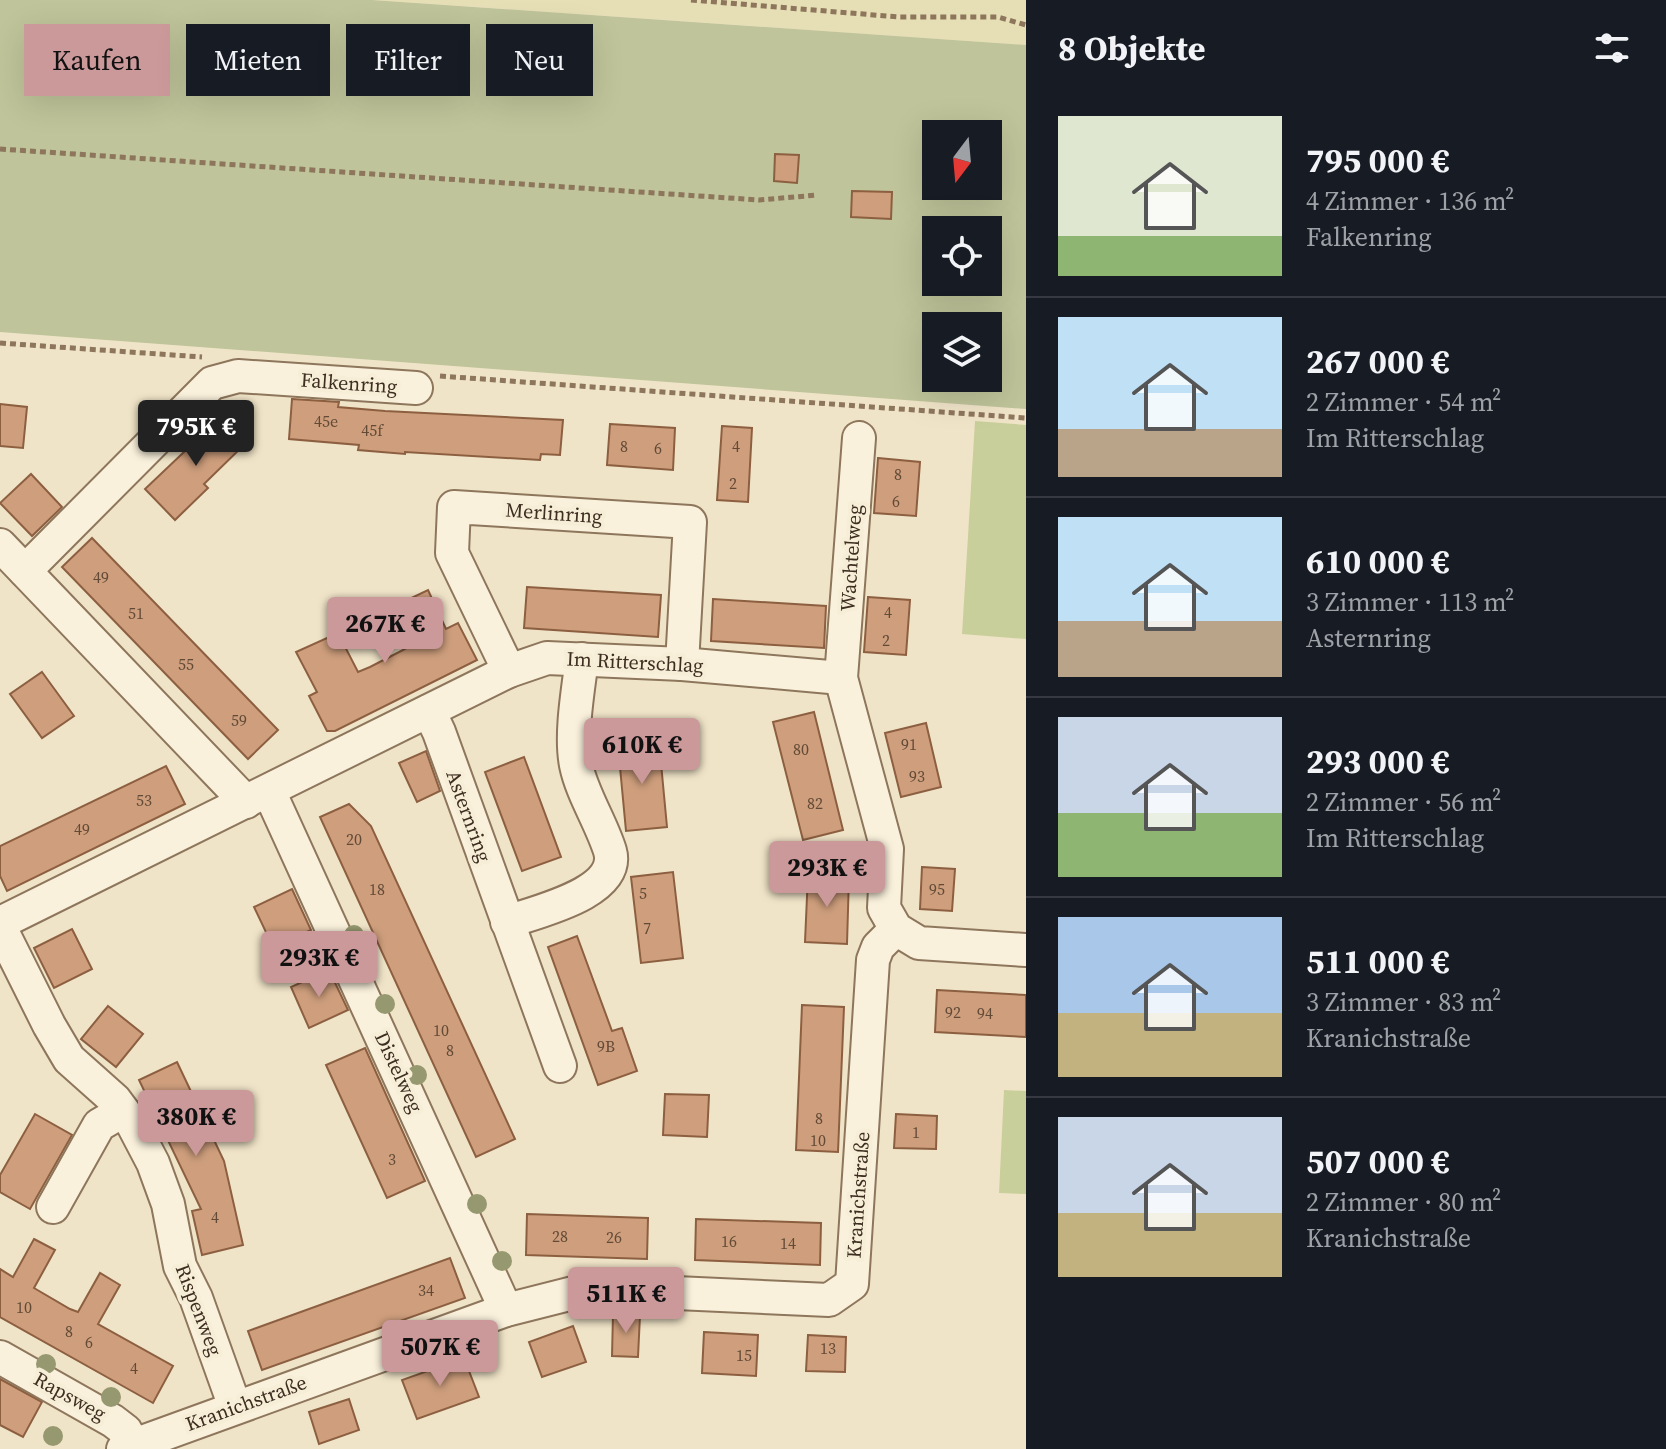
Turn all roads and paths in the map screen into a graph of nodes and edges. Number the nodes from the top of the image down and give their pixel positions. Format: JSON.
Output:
{"nodes":[{"id":1,"x":691,"y":0,"type":"edge"},
{"id":2,"x":1026,"y":25,"type":"edge"},
{"id":3,"x":0,"y":149,"type":"edge"},
{"id":4,"x":818,"y":195,"type":"dead end"},
{"id":5,"x":422,"y":382,"type":"joint"},
{"id":6,"x":1026,"y":418,"type":"edge"},
{"id":7,"x":859,"y":438,"type":"dead end"},
{"id":8,"x":0,"y":545,"type":"edge"},
{"id":9,"x":25,"y":571,"type":"junction"},
{"id":10,"x":582,"y":659,"type":"junction"},
{"id":11,"x":682,"y":664,"type":"junction"},
{"id":12,"x":509,"y":671,"type":"junction"},
{"id":13,"x":841,"y":678,"type":"junction"},
{"id":14,"x":429,"y":711,"type":"junction"},
{"id":15,"x":258,"y":797,"type":"junction"},
{"id":16,"x":507,"y":922,"type":"junction"},
{"id":17,"x":0,"y":925,"type":"edge"},
{"id":18,"x":896,"y":929,"type":"junction"},
{"id":19,"x":1026,"y":950,"type":"edge"},
{"id":20,"x":560,"y":1066,"type":"dead end"},
{"id":21,"x":123,"y":1111,"type":"junction"},
{"id":22,"x":53,"y":1207,"type":"dead end"},
{"id":23,"x":506,"y":1310,"type":"junction"},
{"id":24,"x":0,"y":1357,"type":"edge"},
{"id":25,"x":235,"y":1407,"type":"junction"},
{"id":26,"x":127,"y":1447,"type":"edge"}],
"edges":[{"from":1,"to":2,"type":"path"},
{"from":3,"to":4,"type":"path"},
{"from":5,"to":6,"type":"path"},
{"from":5,"to":9,"type":"street","name":"Falkenring"},
{"from":7,"to":13,"type":"street","name":"Wachtelweg"},
{"from":8,"to":9,"type":"street"},
{"from":9,"to":15,"type":"street"},
{"from":10,"to":11,"type":"street","name":"Im Ritterschlag"},
{"from":10,"to":12,"type":"street","name":"Im Ritterschlag"},
{"from":10,"to":16,"type":"street"},
{"from":11,"to":12,"type":"street","name":"Merlinring"},
{"from":11,"to":13,"type":"street","name":"Im Ritterschlag"},
{"from":12,"to":14,"type":"street","name":"Im Ritterschlag"},
{"from":13,"to":18,"type":"street"},
{"from":14,"to":15,"type":"street","name":"Im Ritterschlag"},
{"from":14,"to":16,"type":"street","name":"Asternring"},
{"from":15,"to":17,"type":"street","name":"Im Ritterschlag"},
{"from":15,"to":23,"type":"street","name":"Distelweg"},
{"from":16,"to":20,"type":"street","name":"Asternring"},
{"from":17,"to":21,"type":"street","name":"Rispenweg"},
{"from":18,"to":19,"type":"street"},
{"from":18,"to":23,"type":"street","name":"Kranichstraße"},
{"from":21,"to":22,"type":"street"},
{"from":21,"to":25,"type":"street","name":"Rispenweg"},
{"from":23,"to":25,"type":"street","name":"Kranichstraße"},
{"from":24,"to":26,"type":"street","name":"Rapsweg"},
{"from":25,"to":26,"type":"street","name":"Kranichstraße"}]}
